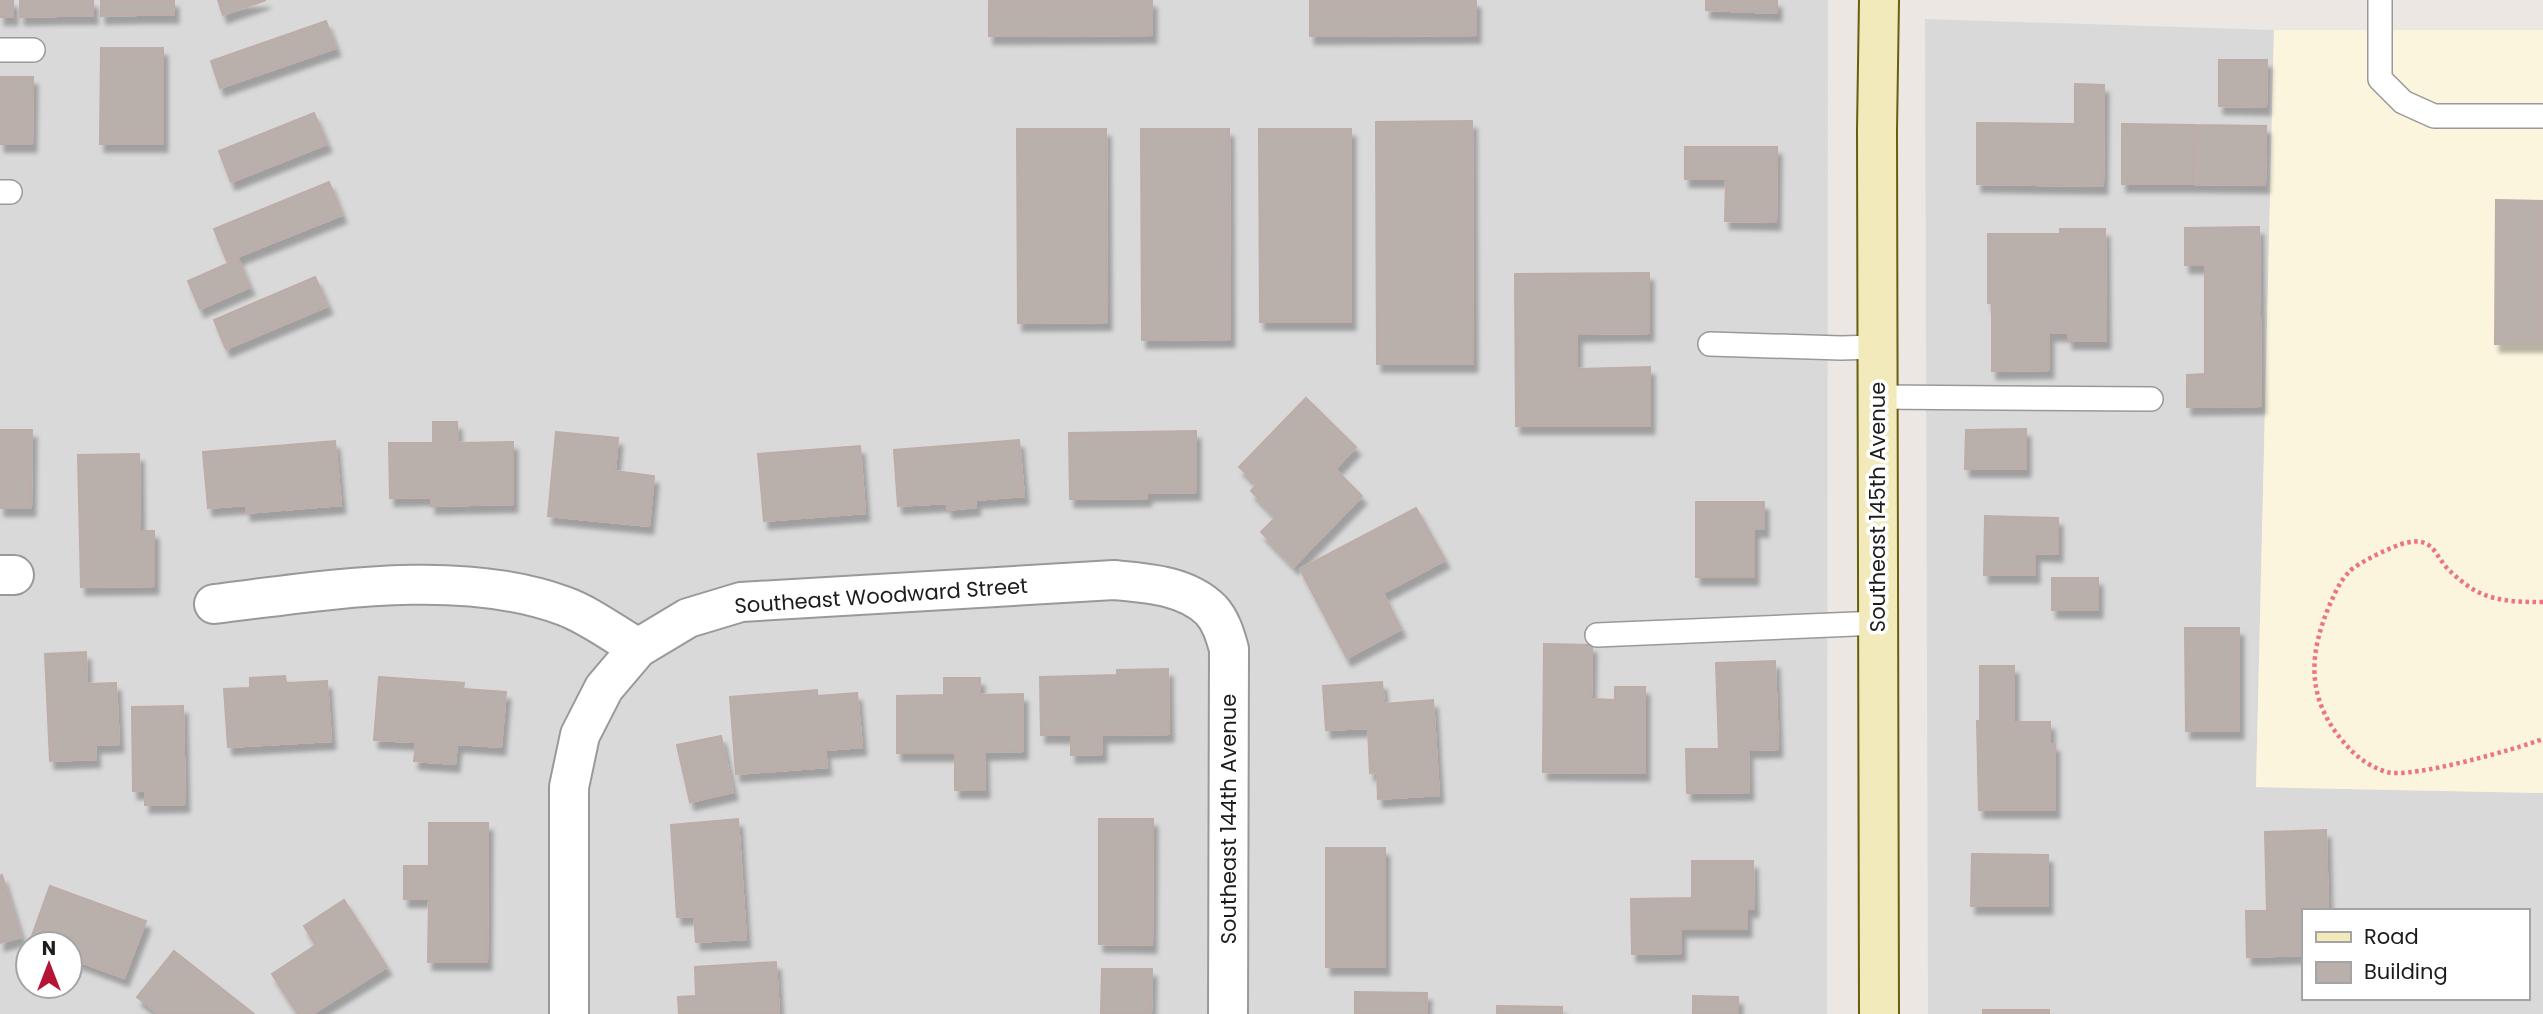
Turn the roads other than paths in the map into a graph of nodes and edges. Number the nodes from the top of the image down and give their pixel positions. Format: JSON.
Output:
{"nodes":[{"id":1,"x":1879,"y":0,"type":"edge"},
{"id":2,"x":2380,"y":0,"type":"edge"},
{"id":3,"x":0,"y":50,"type":"edge"},
{"id":4,"x":33,"y":50,"type":"dead end"},
{"id":5,"x":2543,"y":116,"type":"edge"},
{"id":6,"x":1710,"y":344,"type":"dead end"},
{"id":7,"x":1878,"y":346,"type":"junction"},
{"id":8,"x":1877,"y":397,"type":"junction"},
{"id":9,"x":2151,"y":399,"type":"dead end"},
{"id":10,"x":214,"y":604,"type":"dead end"},
{"id":11,"x":1878,"y":622,"type":"junction"},
{"id":12,"x":1222,"y":626,"type":"joint"},
{"id":13,"x":1597,"y":635,"type":"dead end"},
{"id":14,"x":638,"y":648,"type":"junction"},
{"id":15,"x":569,"y":1014,"type":"edge"},
{"id":16,"x":1228,"y":1014,"type":"edge"},
{"id":17,"x":1880,"y":1014,"type":"edge"}],
"edges":[{"from":1,"to":7,"type":"street","name":"Southeast 145th Avenue"},
{"from":2,"to":5,"type":"lane"},
{"from":3,"to":4,"type":"lane"},
{"from":6,"to":7,"type":"lane"},
{"from":7,"to":8,"type":"street","name":"Southeast 145th Avenue"},
{"from":8,"to":9,"type":"lane"},
{"from":8,"to":11,"type":"street","name":"Southeast 145th Avenue"},
{"from":10,"to":14,"type":"street"},
{"from":11,"to":13,"type":"lane"},
{"from":11,"to":17,"type":"street","name":"Southeast 145th Avenue"},
{"from":12,"to":14,"type":"street","name":"Southeast Woodward Street"},
{"from":12,"to":16,"type":"street","name":"Southeast 144th Avenue"},
{"from":14,"to":15,"type":"street","name":"Southeast Woodward Street"}]}
